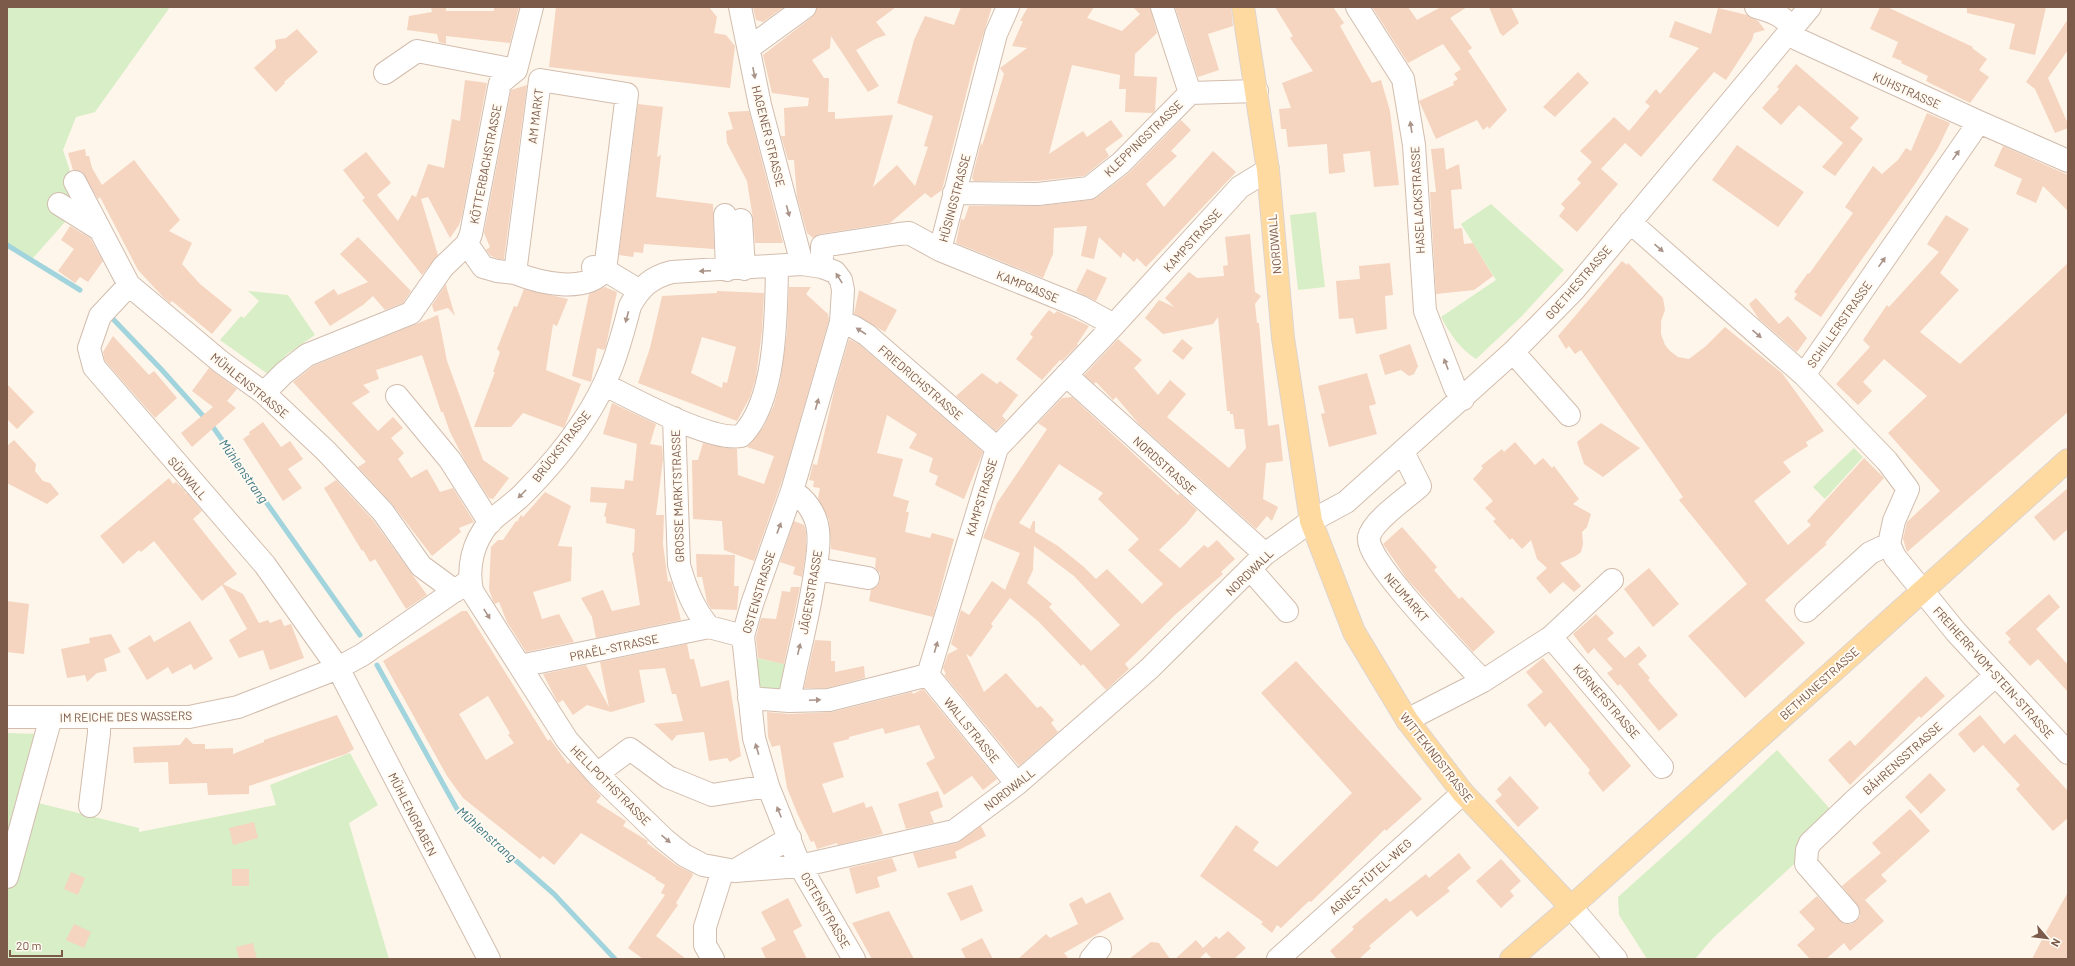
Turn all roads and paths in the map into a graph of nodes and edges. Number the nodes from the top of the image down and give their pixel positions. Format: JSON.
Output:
{"nodes":[{"id":1,"x":532,"y":7,"type":"edge"},
{"id":2,"x":740,"y":7,"type":"edge"},
{"id":3,"x":805,"y":7,"type":"edge"},
{"id":4,"x":1008,"y":7,"type":"edge"},
{"id":5,"x":1162,"y":7,"type":"edge"},
{"id":6,"x":1243,"y":7,"type":"edge"},
{"id":7,"x":1357,"y":7,"type":"edge"},
{"id":8,"x":1756,"y":7,"type":"edge"},
{"id":9,"x":1810,"y":7,"type":"edge"},
{"id":10,"x":1793,"y":28,"type":"junction"},
{"id":11,"x":749,"y":48,"type":"junction"},
{"id":12,"x":385,"y":73,"type":"dead end"},
{"id":13,"x":508,"y":77,"type":"junction"},
{"id":14,"x":1257,"y":91,"type":"junction"},
{"id":15,"x":1190,"y":93,"type":"junction"},
{"id":16,"x":1979,"y":122,"type":"junction"},
{"id":17,"x":2068,"y":161,"type":"edge"},
{"id":18,"x":1268,"y":170,"type":"junction"},
{"id":19,"x":75,"y":182,"type":"dead end"},
{"id":20,"x":954,"y":194,"type":"junction"},
{"id":21,"x":59,"y":204,"type":"dead end"},
{"id":22,"x":733,"y":217,"type":"dead end"},
{"id":23,"x":1630,"y":222,"type":"junction"},
{"id":24,"x":100,"y":230,"type":"junction"},
{"id":25,"x":467,"y":244,"type":"junction"},
{"id":26,"x":940,"y":250,"type":"junction"},
{"id":27,"x":812,"y":266,"type":"junction"},
{"id":28,"x":777,"y":267,"type":"junction"},
{"id":29,"x":735,"y":269,"type":"junction"},
{"id":30,"x":515,"y":273,"type":"junction"},
{"id":31,"x":601,"y":274,"type":"junction"},
{"id":32,"x":129,"y":285,"type":"junction"},
{"id":33,"x":640,"y":290,"type":"junction"},
{"id":34,"x":841,"y":322,"type":"junction"},
{"id":35,"x":1114,"y":325,"type":"junction"},
{"id":36,"x":1513,"y":352,"type":"junction"},
{"id":37,"x":1066,"y":375,"type":"junction"},
{"id":38,"x":1804,"y":375,"type":"junction"},
{"id":39,"x":605,"y":385,"type":"junction"},
{"id":40,"x":264,"y":393,"type":"junction"},
{"id":41,"x":397,"y":396,"type":"dead end"},
{"id":42,"x":1463,"y":399,"type":"junction"},
{"id":43,"x":1569,"y":415,"type":"dead end"},
{"id":44,"x":674,"y":418,"type":"junction"},
{"id":45,"x":997,"y":448,"type":"junction"},
{"id":46,"x":1403,"y":452,"type":"junction"},
{"id":47,"x":2068,"y":460,"type":"edge"},
{"id":48,"x":792,"y":491,"type":"junction"},
{"id":49,"x":1311,"y":522,"type":"junction"},
{"id":50,"x":490,"y":523,"type":"junction"},
{"id":51,"x":1889,"y":544,"type":"junction"},
{"id":52,"x":1258,"y":562,"type":"junction"},
{"id":53,"x":816,"y":569,"type":"junction"},
{"id":54,"x":868,"y":578,"type":"dead end"},
{"id":55,"x":1612,"y":580,"type":"dead end"},
{"id":56,"x":462,"y":585,"type":"junction"},
{"id":57,"x":1921,"y":590,"type":"junction"},
{"id":58,"x":1287,"y":611,"type":"dead end"},
{"id":59,"x":1806,"y":611,"type":"dead end"},
{"id":60,"x":709,"y":628,"type":"junction"},
{"id":61,"x":743,"y":636,"type":"junction"},
{"id":62,"x":1551,"y":637,"type":"junction"},
{"id":63,"x":520,"y":666,"type":"junction"},
{"id":64,"x":338,"y":668,"type":"junction"},
{"id":65,"x":928,"y":675,"type":"junction"},
{"id":66,"x":1995,"y":676,"type":"junction"},
{"id":67,"x":1483,"y":681,"type":"junction"},
{"id":68,"x":749,"y":698,"type":"junction"},
{"id":69,"x":789,"y":701,"type":"junction"},
{"id":70,"x":7,"y":717,"type":"edge"},
{"id":71,"x":51,"y":717,"type":"junction"},
{"id":72,"x":100,"y":718,"type":"junction"},
{"id":73,"x":1406,"y":720,"type":"junction"},
{"id":74,"x":2068,"y":753,"type":"edge"},
{"id":75,"x":1662,"y":767,"type":"dead end"},
{"id":76,"x":597,"y":774,"type":"junction"},
{"id":77,"x":1017,"y":784,"type":"junction"},
{"id":78,"x":768,"y":786,"type":"junction"},
{"id":79,"x":1462,"y":793,"type":"junction"},
{"id":80,"x":90,"y":806,"type":"dead end"},
{"id":81,"x":790,"y":838,"type":"junction"},
{"id":82,"x":800,"y":866,"type":"junction"},
{"id":83,"x":729,"y":870,"type":"junction"},
{"id":84,"x":7,"y":877,"type":"edge"},
{"id":85,"x":1571,"y":907,"type":"junction"},
{"id":86,"x":1848,"y":912,"type":"dead end"},
{"id":87,"x":846,"y":956,"type":"edge"},
{"id":88,"x":489,"y":959,"type":"edge"},
{"id":89,"x":713,"y":959,"type":"edge"},
{"id":90,"x":1278,"y":959,"type":"edge"},
{"id":91,"x":1511,"y":959,"type":"edge"},
{"id":92,"x":1616,"y":959,"type":"edge"}],
"edges":[{"from":1,"to":13,"type":"street","name":"KÖTTERBACHSTRASSE"},
{"from":2,"to":11,"type":"street","name":"HAGENER STRASSE"},
{"from":3,"to":11,"type":"street"},
{"from":4,"to":20,"type":"street","name":"HÜSINGSTRASSE"},
{"from":5,"to":15,"type":"street","name":"KLEPPINGSTRASSE"},
{"from":6,"to":14,"type":"main road","name":"NORDWALL"},
{"from":42,"to":7,"type":"street","name":"HASELACKSTRASSE","one_way":true},
{"from":8,"to":10,"type":"street","name":"KUHSTRASSE"},
{"from":9,"to":10,"type":"street","name":"GOETHESTRASSE"},
{"from":10,"to":16,"type":"street","name":"KUHSTRASSE"},
{"from":10,"to":23,"type":"street","name":"GOETHESTRASSE"},
{"from":11,"to":27,"type":"street","name":"HAGENER STRASSE","one_way":true},
{"from":12,"to":13,"type":"street"},
{"from":13,"to":25,"type":"street","name":"KÖTTERBACHSTRASSE"},
{"from":14,"to":15,"type":"street","name":"KLEPPINGSTRASSE"},
{"from":14,"to":18,"type":"main road","name":"NORDWALL"},
{"from":15,"to":20,"type":"street","name":"KLEPPINGSTRASSE"},
{"from":16,"to":17,"type":"street","name":"KUHSTRASSE"},
{"from":38,"to":16,"type":"street","name":"SCHILLERSTRASSE","one_way":true},
{"from":18,"to":35,"type":"street","name":"KAMPSTRASSE"},
{"from":18,"to":49,"type":"main road","name":"NORDWALL"},
{"from":19,"to":24,"type":"street"},
{"from":20,"to":26,"type":"street","name":"HÜSINGSTRASSE"},
{"from":21,"to":24,"type":"street","name":"MÜHLENSTRASSE"},
{"from":22,"to":29,"type":"street"},
{"from":23,"to":36,"type":"street","name":"GOETHESTRASSE"},
{"from":23,"to":38,"type":"street","name":"SCHILLERSTRASSE","one_way":true},
{"from":24,"to":32,"type":"street","name":"MÜHLENSTRASSE"},
{"from":25,"to":30,"type":"street"},
{"from":25,"to":40,"type":"street"},
{"from":26,"to":27,"type":"street","name":"HÜSINGSTRASSE"},
{"from":26,"to":35,"type":"street","name":"KAMPGASSE"},
{"from":27,"to":28,"type":"street","name":"BRÜCKSTRASSE"},
{"from":34,"to":27,"type":"street","name":"OSTENSTRASSE","one_way":true},
{"from":28,"to":29,"type":"street","name":"BRÜCKSTRASSE"},
{"from":28,"to":44,"type":"street","name":"GROSSE MARKTSTRASSE"},
{"from":29,"to":33,"type":"street","name":"BRÜCKSTRASSE","one_way":true},
{"from":30,"to":31,"type":"street"},
{"from":30,"to":31,"type":"street","name":"AM MARKT"},
{"from":31,"to":33,"type":"street"},
{"from":32,"to":40,"type":"street","name":"MÜHLENSTRASSE"},
{"from":32,"to":64,"type":"street","name":"SÜDWALL"},
{"from":33,"to":39,"type":"street","name":"BRÜCKSTRASSE","one_way":true},
{"from":45,"to":34,"type":"street","name":"FRIEDRICHSTRASSE","one_way":true},
{"from":48,"to":34,"type":"street","name":"OSTENSTRASSE","one_way":true},
{"from":35,"to":37,"type":"street","name":"KAMPSTRASSE"},
{"from":36,"to":42,"type":"street","name":"GOETHESTRASSE"},
{"from":36,"to":43,"type":"street"},
{"from":37,"to":45,"type":"street","name":"KAMPSTRASSE"},
{"from":37,"to":52,"type":"street","name":"NORDSTRASSE"},
{"from":38,"to":51,"type":"street"},
{"from":39,"to":44,"type":"street","name":"GROSSE MARKTSTRASSE"},
{"from":39,"to":50,"type":"street","name":"BRÜCKSTRASSE","one_way":true},
{"from":40,"to":56,"type":"street","name":"MÜHLENSTRASSE"},
{"from":41,"to":50,"type":"street"},
{"from":42,"to":46,"type":"street","name":"GOETHESTRASSE"},
{"from":44,"to":60,"type":"street","name":"GROSSE MARKTSTRASSE"},
{"from":65,"to":45,"type":"street","name":"KAMPSTRASSE","one_way":true},
{"from":46,"to":49,"type":"street","name":"GOETHESTRASSE"},
{"from":46,"to":67,"type":"street","name":"NEUMARKT"},
{"from":47,"to":57,"type":"main road","name":"BETHUNESTRASSE"},
{"from":48,"to":53,"type":"street","name":"JÄGERSTRASSE"},
{"from":61,"to":48,"type":"street","name":"OSTENSTRASSE","one_way":true},
{"from":49,"to":52,"type":"street","name":"NORDWALL"},
{"from":49,"to":73,"type":"main road","name":"WITTEKINDSTRASSE"},
{"from":50,"to":56,"type":"street","name":"BRÜCKSTRASSE"},
{"from":51,"to":57,"type":"street","name":"FREIHERR-VOM-STEIN-STRASSE"},
{"from":51,"to":59,"type":"street"},
{"from":52,"to":58,"type":"street","name":"NORDSTRASSE"},
{"from":52,"to":77,"type":"street","name":"NORDWALL"},
{"from":53,"to":54,"type":"street"},
{"from":69,"to":53,"type":"street","name":"JÄGERSTRASSE","one_way":true},
{"from":55,"to":62,"type":"street"},
{"from":56,"to":63,"type":"street","name":"HELLPOTHSTRASSE","one_way":true},
{"from":56,"to":64,"type":"street","name":"IM REICHE DES WASSERS"},
{"from":57,"to":66,"type":"street","name":"FREIHERR-VOM-STEIN-STRASSE"},
{"from":57,"to":85,"type":"main road","name":"BETHUNESTRASSE"},
{"from":60,"to":61,"type":"street"},
{"from":60,"to":63,"type":"street","name":"PRAËL-STRASSE"},
{"from":61,"to":68,"type":"street","name":"OSTENSTRASSE"},
{"from":62,"to":67,"type":"street"},
{"from":62,"to":75,"type":"street","name":"KÖRNERSTRASSE"},
{"from":63,"to":76,"type":"street","name":"HELLPOTHSTRASSE"},
{"from":64,"to":72,"type":"street","name":"IM REICHE DES WASSERS"},
{"from":64,"to":88,"type":"street","name":"MÜHLENGRABEN"},
{"from":69,"to":65,"type":"street","one_way":true},
{"from":65,"to":77,"type":"street","name":"WALLSTRASSE"},
{"from":66,"to":74,"type":"street","name":"FREIHERR-VOM-STEIN-STRASSE"},
{"from":66,"to":86,"type":"street","name":"BÄHRENSSTRASSE"},
{"from":67,"to":73,"type":"street"},
{"from":68,"to":69,"type":"street"},
{"from":78,"to":68,"type":"street","name":"OSTENSTRASSE","one_way":true},
{"from":70,"to":71,"type":"street","name":"IM REICHE DES WASSERS"},
{"from":71,"to":72,"type":"street","name":"IM REICHE DES WASSERS"},
{"from":71,"to":84,"type":"street"},
{"from":72,"to":80,"type":"street"},
{"from":73,"to":79,"type":"main road","name":"WITTEKINDSTRASSE"},
{"from":76,"to":78,"type":"street"},
{"from":76,"to":83,"type":"street","name":"HELLPOTHSTRASSE","one_way":true},
{"from":77,"to":82,"type":"street","name":"NORDWALL"},
{"from":81,"to":78,"type":"street","name":"OSTENSTRASSE","one_way":true},
{"from":79,"to":85,"type":"main road","name":"WITTEKINDSTRASSE"},
{"from":79,"to":90,"type":"street","name":"AGNES-TÜTEL-WEG"},
{"from":81,"to":82,"type":"street","name":"OSTENSTRASSE"},
{"from":81,"to":83,"type":"street"},
{"from":82,"to":83,"type":"street","name":"HELLPOTHSTRASSE"},
{"from":82,"to":87,"type":"street","name":"OSTENSTRASSE"},
{"from":83,"to":89,"type":"street"},
{"from":85,"to":91,"type":"main road","name":"BETHUNESTRASSE"},
{"from":85,"to":92,"type":"street","name":"WITTEKINDSTRASSE"}]}
